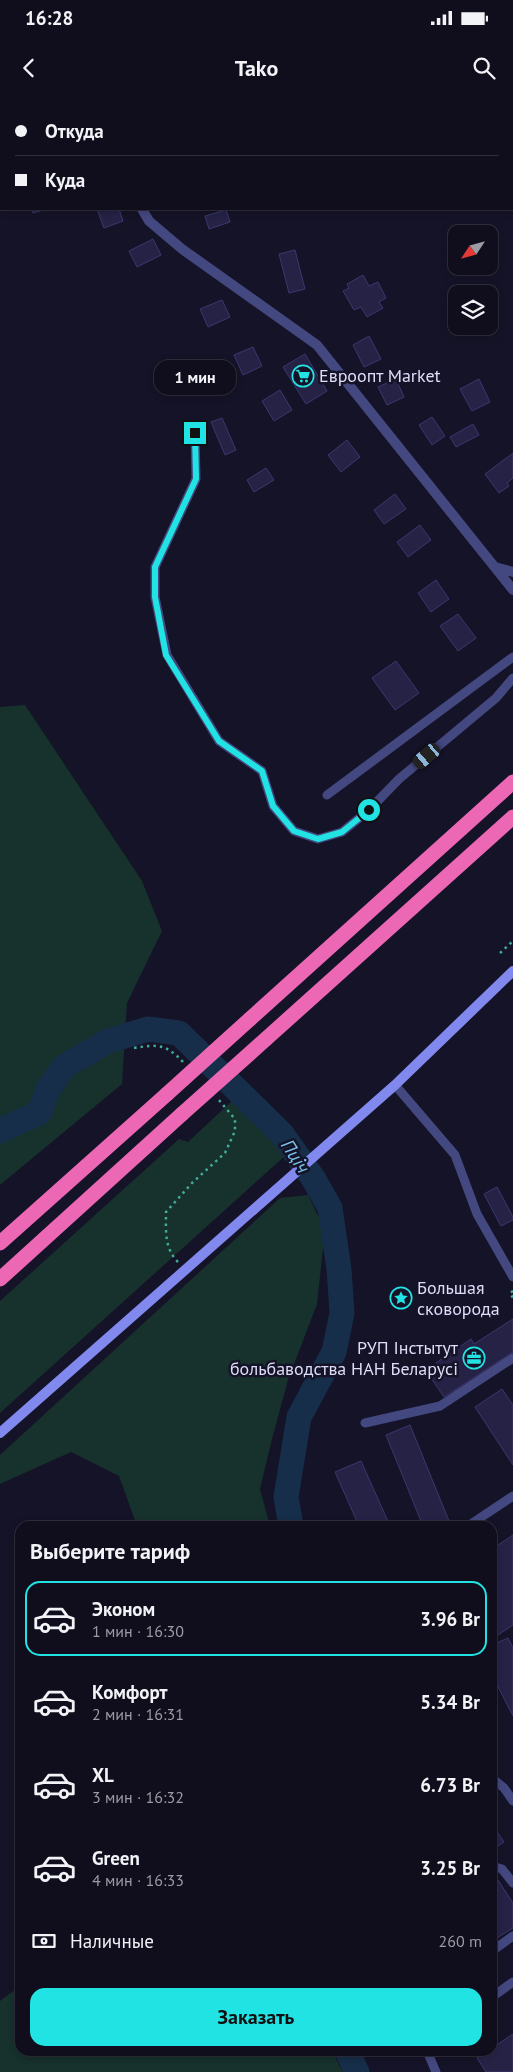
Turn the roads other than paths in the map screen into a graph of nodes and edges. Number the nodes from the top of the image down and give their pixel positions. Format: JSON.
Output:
{"nodes":[{"id":1,"x":143,"y":210,"type":"edge"},
{"id":2,"x":195,"y":433,"type":"dead end"},
{"id":3,"x":495,"y":567,"type":"junction"},
{"id":4,"x":513,"y":572,"type":"edge"},
{"id":5,"x":513,"y":590,"type":"edge"},
{"id":6,"x":513,"y":657,"type":"edge"},
{"id":7,"x":513,"y":678,"type":"edge"},
{"id":8,"x":513,"y":782,"type":"edge"},
{"id":9,"x":327,"y":794,"type":"dead end"},
{"id":10,"x":513,"y":817,"type":"edge"},
{"id":11,"x":513,"y":971,"type":"edge"},
{"id":12,"x":395,"y":1085,"type":"junction"},
{"id":13,"x":0,"y":1243,"type":"edge"},
{"id":14,"x":513,"y":1277,"type":"edge"},
{"id":15,"x":0,"y":1279,"type":"edge"},
{"id":16,"x":513,"y":1358,"type":"edge"},
{"id":17,"x":365,"y":1423,"type":"dead end"},
{"id":18,"x":0,"y":1433,"type":"edge"},
{"id":19,"x":513,"y":1496,"type":"edge"},
{"id":20,"x":476,"y":1521,"type":"edge"},
{"id":21,"x":497,"y":1782,"type":"edge"},
{"id":22,"x":513,"y":1801,"type":"edge"},
{"id":23,"x":497,"y":1868,"type":"edge"},
{"id":24,"x":513,"y":1883,"type":"edge"},
{"id":25,"x":513,"y":1936,"type":"edge"},
{"id":26,"x":497,"y":1947,"type":"edge"},
{"id":27,"x":513,"y":1982,"type":"edge"},
{"id":28,"x":497,"y":1993,"type":"edge"},
{"id":29,"x":429,"y":2056,"type":"edge"},
{"id":30,"x":436,"y":2072,"type":"edge"}],
"edges":[{"from":1,"to":3,"type":"street"},
{"from":2,"to":7,"type":"lane"},
{"from":3,"to":4,"type":"street"},
{"from":3,"to":5,"type":"street"},
{"from":6,"to":9,"type":"lane"},
{"from":8,"to":13,"type":"highway","bridge":true},
{"from":10,"to":15,"type":"highway","bridge":true},
{"from":11,"to":12,"type":"street"},
{"from":12,"to":14,"type":"lane"},
{"from":12,"to":18,"type":"street"},
{"from":16,"to":17,"type":"lane"},
{"from":19,"to":20,"type":"lane"},
{"from":21,"to":22,"type":"lane"},
{"from":23,"to":24,"type":"lane"},
{"from":25,"to":26,"type":"lane"},
{"from":27,"to":28,"type":"lane"},
{"from":29,"to":30,"type":"lane"}]}
